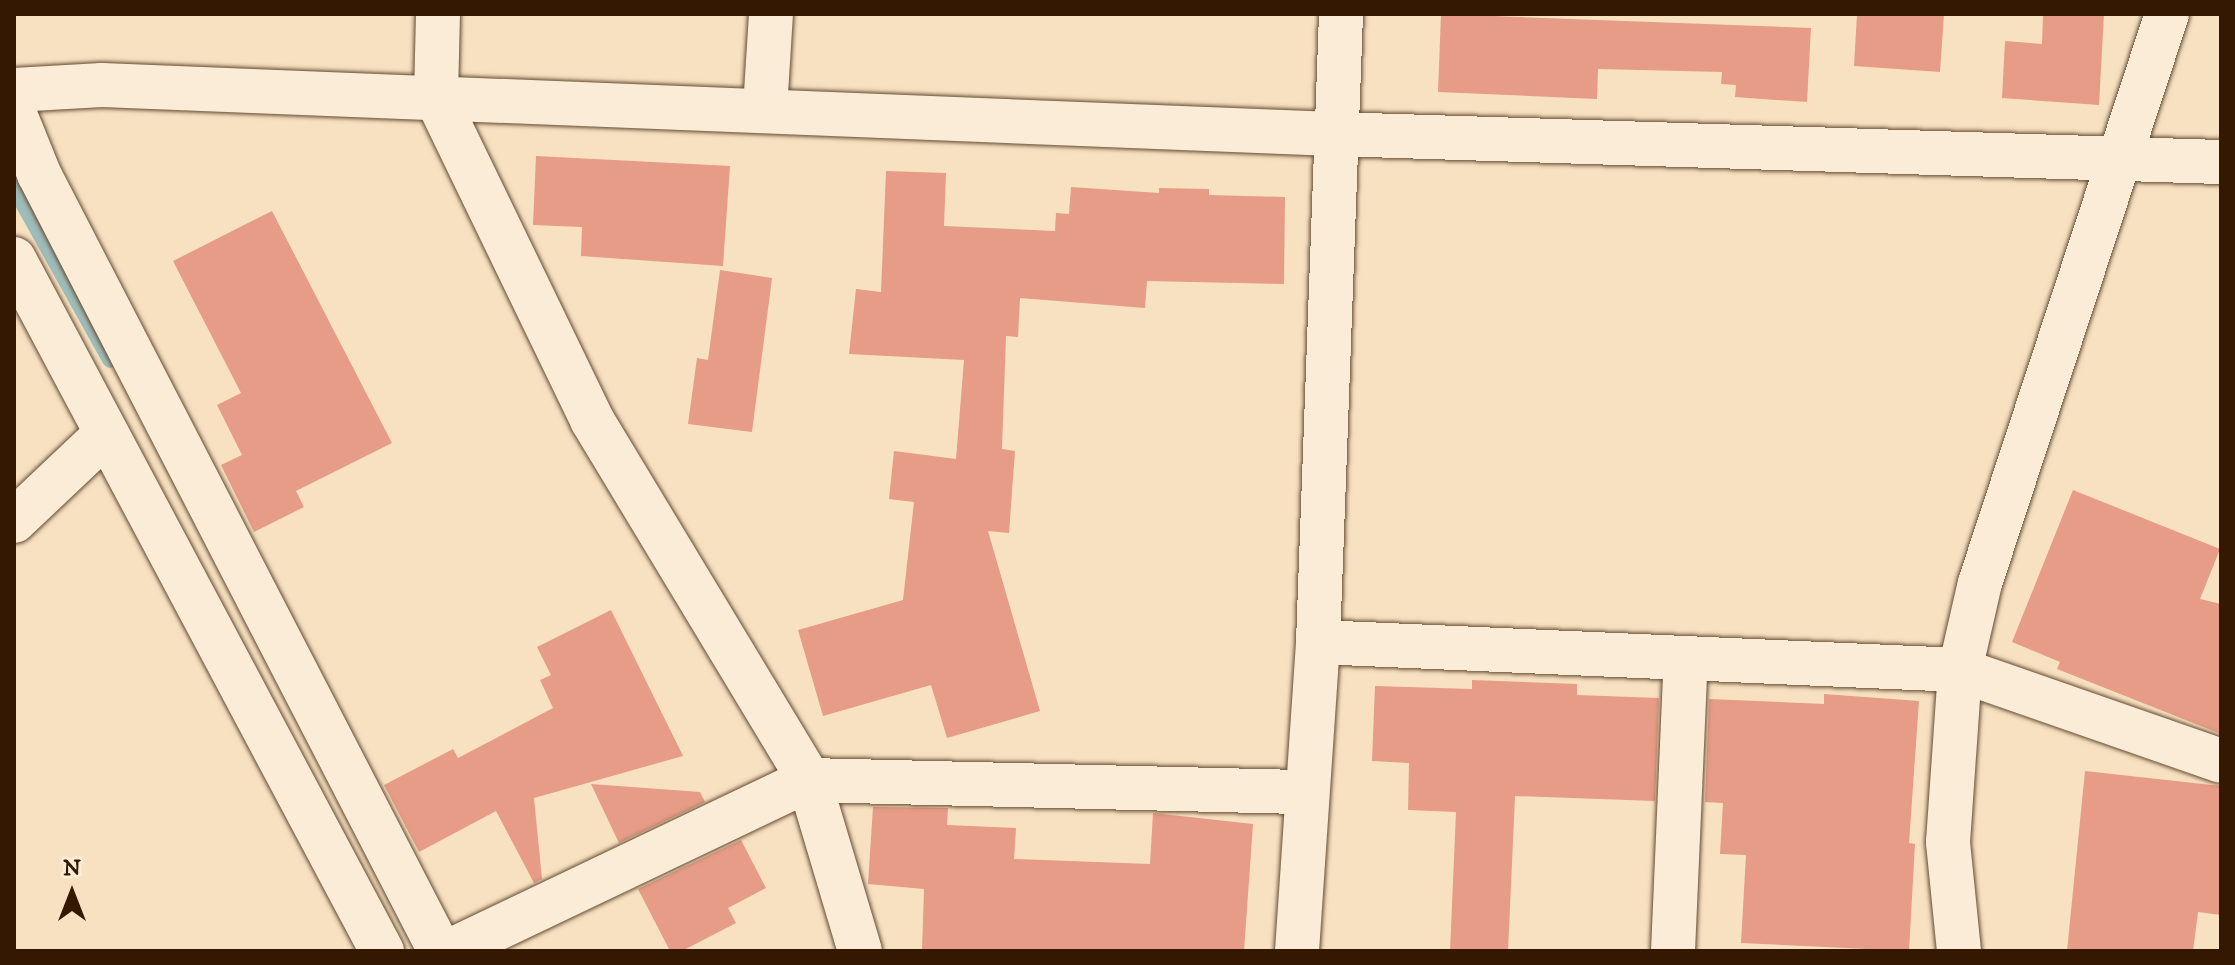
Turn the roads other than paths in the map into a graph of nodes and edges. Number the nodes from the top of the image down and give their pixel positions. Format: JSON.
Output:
{"nodes":[{"id":1,"x":438,"y":14,"type":"edge"},
{"id":2,"x":771,"y":14,"type":"edge"},
{"id":3,"x":1341,"y":14,"type":"edge"},
{"id":4,"x":2167,"y":14,"type":"edge"},
{"id":5,"x":14,"y":90,"type":"edge"},
{"id":6,"x":436,"y":97,"type":"junction"},
{"id":7,"x":765,"y":109,"type":"junction"},
{"id":8,"x":14,"y":112,"type":"edge"},
{"id":9,"x":1334,"y":134,"type":"junction"},
{"id":10,"x":2120,"y":158,"type":"junction"},
{"id":11,"x":2221,"y":162,"type":"edge"},
{"id":12,"x":14,"y":259,"type":"edge"},
{"id":13,"x":104,"y":436,"type":"junction"},
{"id":14,"x":14,"y":521,"type":"edge"},
{"id":15,"x":1318,"y":642,"type":"junction"},
{"id":16,"x":1686,"y":659,"type":"junction"},
{"id":17,"x":1960,"y":670,"type":"junction"},
{"id":18,"x":2221,"y":761,"type":"edge"},
{"id":19,"x":809,"y":780,"type":"junction"},
{"id":20,"x":1304,"y":792,"type":"junction"},
{"id":21,"x":382,"y":951,"type":"edge"},
{"id":22,"x":440,"y":951,"type":"edge"},
{"id":23,"x":450,"y":951,"type":"edge"},
{"id":24,"x":860,"y":951,"type":"edge"},
{"id":25,"x":1297,"y":951,"type":"edge"},
{"id":26,"x":1673,"y":951,"type":"edge"},
{"id":27,"x":1959,"y":951,"type":"edge"}],
"edges":[{"from":1,"to":6,"type":"street"},
{"from":2,"to":7,"type":"street"},
{"from":3,"to":9,"type":"street"},
{"from":4,"to":10,"type":"street"},
{"from":5,"to":6,"type":"street"},
{"from":6,"to":7,"type":"street"},
{"from":6,"to":19,"type":"street"},
{"from":7,"to":9,"type":"street"},
{"from":8,"to":22,"type":"street"},
{"from":9,"to":10,"type":"street"},
{"from":9,"to":15,"type":"street"},
{"from":10,"to":11,"type":"street"},
{"from":10,"to":17,"type":"street"},
{"from":12,"to":13,"type":"street"},
{"from":13,"to":14,"type":"street"},
{"from":13,"to":21,"type":"street"},
{"from":15,"to":16,"type":"street"},
{"from":15,"to":20,"type":"street"},
{"from":16,"to":17,"type":"street"},
{"from":16,"to":26,"type":"street"},
{"from":17,"to":18,"type":"street"},
{"from":17,"to":27,"type":"street"},
{"from":19,"to":20,"type":"street"},
{"from":19,"to":23,"type":"street"},
{"from":19,"to":24,"type":"street"},
{"from":20,"to":25,"type":"street"}]}
